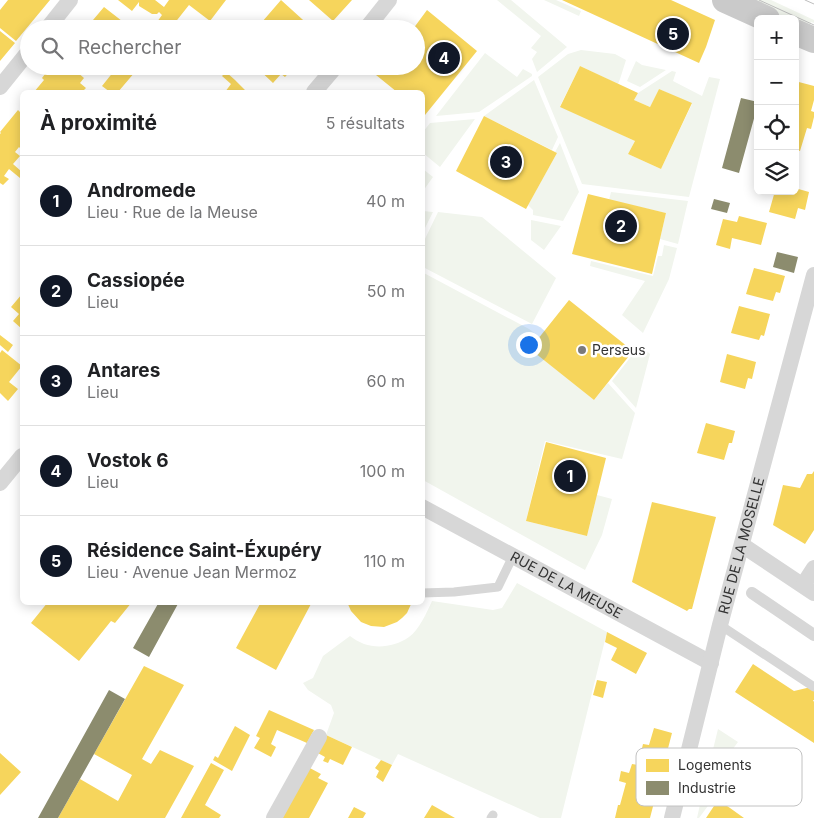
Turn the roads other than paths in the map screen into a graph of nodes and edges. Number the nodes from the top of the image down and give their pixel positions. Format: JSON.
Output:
{"nodes":[{"id":1,"x":70,"y":0,"type":"edge"},
{"id":2,"x":389,"y":0,"type":"edge"},
{"id":3,"x":725,"y":0,"type":"edge"},
{"id":4,"x":758,"y":15,"type":"edge"},
{"id":5,"x":54,"y":20,"type":"edge"},
{"id":6,"x":373,"y":20,"type":"edge"},
{"id":7,"x":799,"y":34,"type":"edge"},
{"id":8,"x":814,"y":40,"type":"edge"},
{"id":9,"x":20,"y":62,"type":"edge"},
{"id":10,"x":328,"y":75,"type":"edge"},
{"id":11,"x":0,"y":87,"type":"edge"},
{"id":12,"x":316,"y":90,"type":"edge"},
{"id":13,"x":814,"y":275,"type":"edge"},
{"id":14,"x":20,"y":458,"type":"edge"},
{"id":15,"x":0,"y":483,"type":"edge"},
{"id":16,"x":425,"y":509,"type":"edge"},
{"id":17,"x":742,"y":545,"type":"junction"},
{"id":18,"x":512,"y":556,"type":"junction"},
{"id":19,"x":814,"y":568,"type":"edge"},
{"id":20,"x":808,"y":589,"type":"edge"},
{"id":21,"x":425,"y":593,"type":"edge"},
{"id":22,"x":752,"y":593,"type":"dead end"},
{"id":23,"x":720,"y":625,"type":"junction"},
{"id":24,"x":814,"y":634,"type":"edge"},
{"id":25,"x":711,"y":663,"type":"junction"},
{"id":26,"x":814,"y":687,"type":"edge"},
{"id":27,"x":319,"y":737,"type":"dead end"},
{"id":28,"x":690,"y":748,"type":"edge"},
{"id":29,"x":274,"y":818,"type":"edge"}],
"edges":[{"from":1,"to":5,"type":"street"},
{"from":2,"to":6,"type":"street"},
{"from":3,"to":4,"type":"main road"},
{"from":7,"to":8,"type":"main road"},
{"from":9,"to":11,"type":"street"},
{"from":10,"to":12,"type":"street"},
{"from":13,"to":17,"type":"street","name":"RUE DE LA MOSELLE"},
{"from":14,"to":15,"type":"street"},
{"from":16,"to":18,"type":"street","name":"RUE DE LA MEUSE"},
{"from":17,"to":20,"type":"street"},
{"from":17,"to":23,"type":"street","name":"RUE DE LA MOSELLE"},
{"from":18,"to":21,"type":"lane"},
{"from":18,"to":25,"type":"street","name":"RUE DE LA MEUSE"},
{"from":19,"to":20,"type":"street"},
{"from":22,"to":24,"type":"street"},
{"from":23,"to":25,"type":"street","name":"RUE DE LA MOSELLE"},
{"from":23,"to":26,"type":"lane"},
{"from":25,"to":28,"type":"street","name":"RUE DE LA MOSELLE"},
{"from":27,"to":29,"type":"street"}]}
